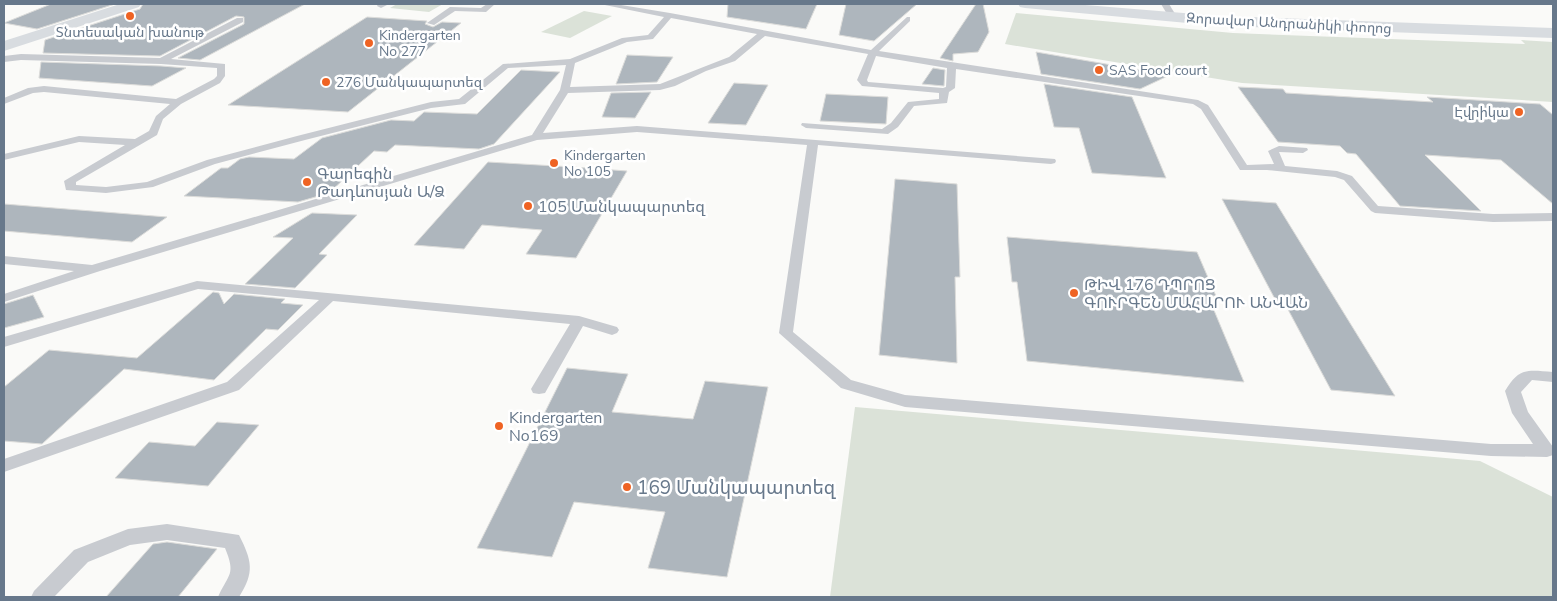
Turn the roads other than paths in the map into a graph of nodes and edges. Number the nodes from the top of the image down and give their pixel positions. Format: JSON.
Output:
{"nodes":[{"id":1,"x":124,"y":4,"type":"edge"},
{"id":2,"x":134,"y":4,"type":"edge"},
{"id":3,"x":491,"y":4,"type":"edge"},
{"id":4,"x":604,"y":4,"type":"edge"},
{"id":5,"x":1025,"y":4,"type":"edge"},
{"id":6,"x":1097,"y":4,"type":"edge"},
{"id":7,"x":1170,"y":11,"type":"edge"},
{"id":8,"x":670,"y":15,"type":"junction"},
{"id":9,"x":907,"y":19,"type":"dead end"},
{"id":10,"x":240,"y":20,"type":"dead end"},
{"id":11,"x":431,"y":23,"type":"dead end"},
{"id":12,"x":1553,"y":27,"type":"edge"},
{"id":13,"x":763,"y":33,"type":"junction"},
{"id":14,"x":1553,"y":33,"type":"edge"},
{"id":15,"x":4,"y":42,"type":"edge"},
{"id":16,"x":4,"y":46,"type":"edge"},
{"id":17,"x":873,"y":53,"type":"junction"},
{"id":18,"x":21,"y":57,"type":"junction"},
{"id":19,"x":4,"y":59,"type":"edge"},
{"id":20,"x":161,"y":61,"type":"junction"},
{"id":21,"x":571,"y":62,"type":"junction"},
{"id":22,"x":4,"y":65,"type":"edge"},
{"id":23,"x":952,"y":65,"type":"junction"},
{"id":24,"x":565,"y":90,"type":"junction"},
{"id":25,"x":944,"y":91,"type":"junction"},
{"id":26,"x":4,"y":101,"type":"edge"},
{"id":27,"x":178,"y":102,"type":"junction"},
{"id":28,"x":806,"y":125,"type":"dead end"},
{"id":29,"x":536,"y":137,"type":"junction"},
{"id":30,"x":134,"y":142,"type":"junction"},
{"id":31,"x":813,"y":142,"type":"junction"},
{"id":32,"x":1303,"y":150,"type":"dead end"},
{"id":33,"x":4,"y":157,"type":"edge"},
{"id":34,"x":1051,"y":161,"type":"dead end"},
{"id":35,"x":1281,"y":168,"type":"junction"},
{"id":36,"x":1553,"y":218,"type":"edge"},
{"id":37,"x":4,"y":260,"type":"edge"},
{"id":38,"x":95,"y":268,"type":"junction"},
{"id":39,"x":330,"y":297,"type":"junction"},
{"id":40,"x":4,"y":298,"type":"edge"},
{"id":41,"x":579,"y":320,"type":"junction"},
{"id":42,"x":612,"y":330,"type":"dead end"},
{"id":43,"x":4,"y":342,"type":"edge"},
{"id":44,"x":1553,"y":376,"type":"edge"},
{"id":45,"x":539,"y":389,"type":"dead end"},
{"id":46,"x":1550,"y":452,"type":"edge"},
{"id":47,"x":4,"y":466,"type":"edge"},
{"id":48,"x":41,"y":597,"type":"edge"},
{"id":49,"x":228,"y":597,"type":"edge"}],
"edges":[{"from":1,"to":15,"type":"main road"},
{"from":2,"to":16,"type":"main road"},
{"from":3,"to":11,"type":"lane"},
{"from":4,"to":8,"type":"lane"},
{"from":5,"to":7,"type":"main road","name":"Զորավար Անդրանիկի փողոց"},
{"from":6,"to":7,"type":"main road","name":"Զորավար Անդրանիկի փողոց"},
{"from":7,"to":12,"type":"main road","name":"Զորավար Անդրանիկի փողոց"},
{"from":7,"to":14,"type":"main road","name":"Զորավար Անդրանիկի փողոց"},
{"from":8,"to":13,"type":"lane"},
{"from":8,"to":21,"type":"lane"},
{"from":9,"to":17,"type":"lane"},
{"from":10,"to":20,"type":"lane"},
{"from":13,"to":17,"type":"lane"},
{"from":13,"to":24,"type":"lane"},
{"from":17,"to":23,"type":"lane"},
{"from":17,"to":25,"type":"lane"},
{"from":18,"to":19,"type":"lane"},
{"from":18,"to":20,"type":"lane"},
{"from":18,"to":22,"type":"lane"},
{"from":20,"to":27,"type":"lane"},
{"from":21,"to":24,"type":"lane"},
{"from":21,"to":30,"type":"lane"},
{"from":23,"to":25,"type":"lane"},
{"from":23,"to":35,"type":"lane"},
{"from":24,"to":29,"type":"lane"},
{"from":25,"to":28,"type":"lane"},
{"from":26,"to":27,"type":"lane"},
{"from":27,"to":30,"type":"lane"},
{"from":29,"to":31,"type":"lane"},
{"from":29,"to":38,"type":"lane"},
{"from":30,"to":33,"type":"lane"},
{"from":31,"to":34,"type":"lane"},
{"from":31,"to":46,"type":"lane"},
{"from":32,"to":35,"type":"lane"},
{"from":35,"to":36,"type":"lane"},
{"from":37,"to":38,"type":"lane"},
{"from":38,"to":40,"type":"lane"},
{"from":39,"to":41,"type":"lane"},
{"from":39,"to":43,"type":"lane"},
{"from":39,"to":47,"type":"lane"},
{"from":41,"to":42,"type":"lane"},
{"from":41,"to":45,"type":"lane"},
{"from":44,"to":46,"type":"lane"},
{"from":48,"to":49,"type":"lane"}]}
